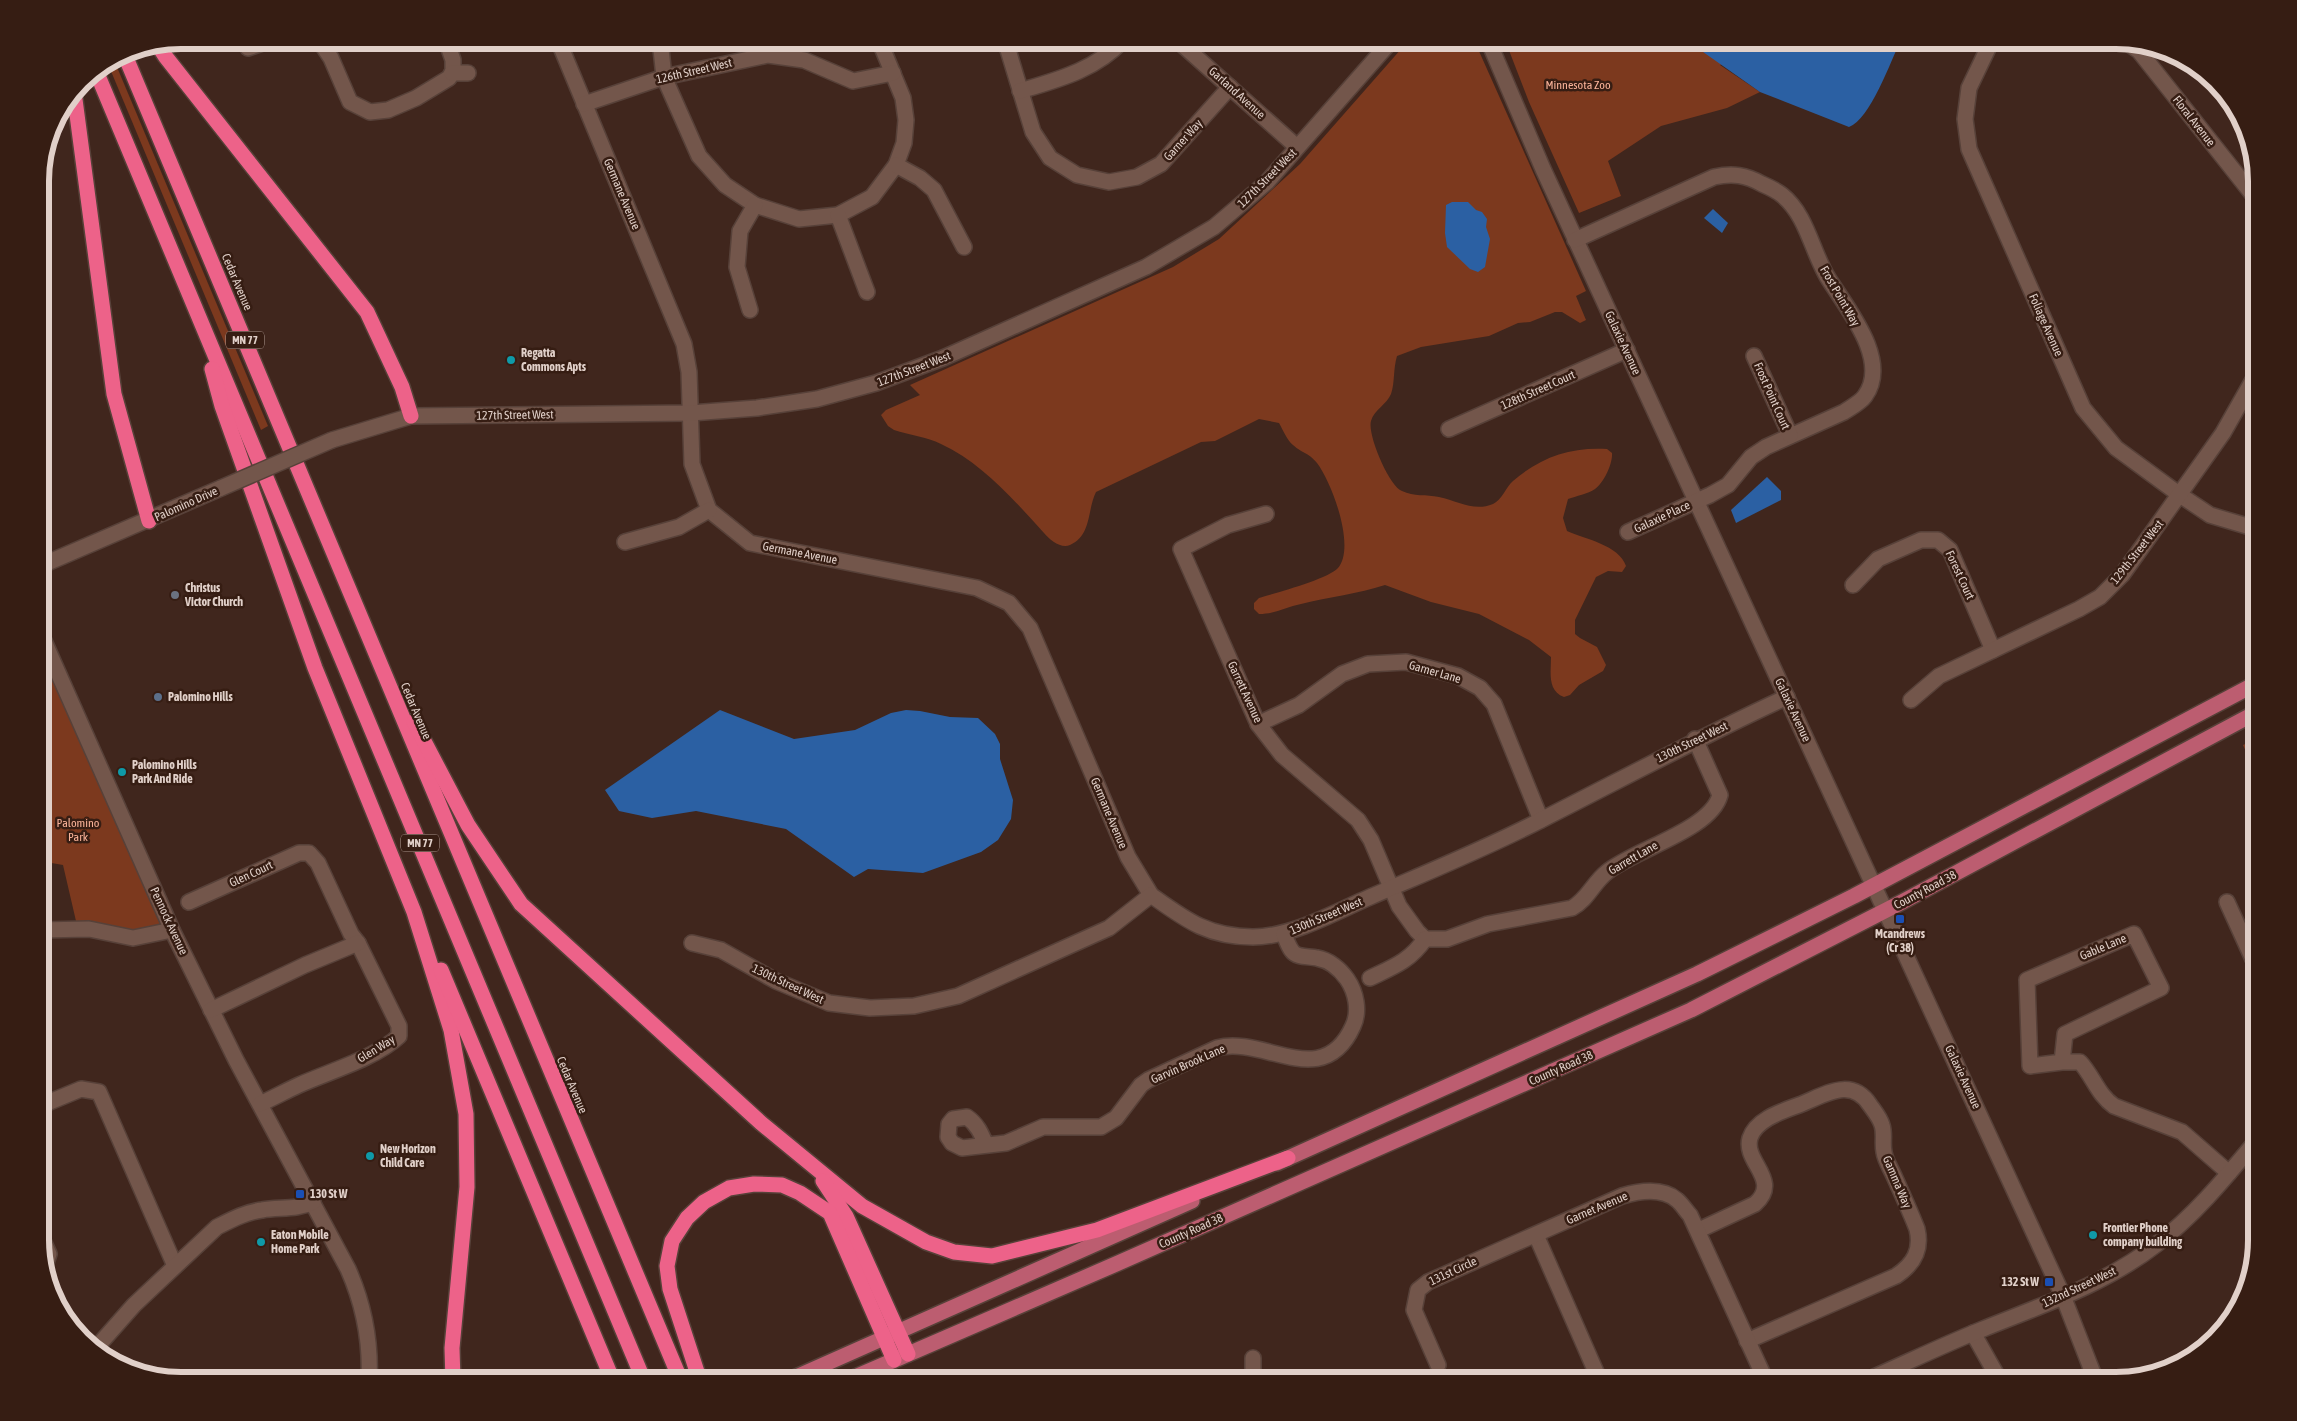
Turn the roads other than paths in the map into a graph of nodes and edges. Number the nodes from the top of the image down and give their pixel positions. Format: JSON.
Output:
{"nodes":[{"id":1,"x":325,"y":49,"type":"edge"},
{"id":2,"x":449,"y":49,"type":"edge"},
{"id":3,"x":562,"y":49,"type":"edge"},
{"id":4,"x":661,"y":49,"type":"edge"},
{"id":5,"x":883,"y":49,"type":"edge"},
{"id":6,"x":1007,"y":49,"type":"edge"},
{"id":7,"x":1112,"y":49,"type":"edge"},
{"id":8,"x":1187,"y":49,"type":"edge"},
{"id":9,"x":1384,"y":49,"type":"edge"},
{"id":10,"x":1492,"y":49,"type":"edge"},
{"id":11,"x":1988,"y":49,"type":"edge"},
{"id":12,"x":162,"y":50,"type":"edge"},
{"id":13,"x":2139,"y":51,"type":"edge"},
{"id":14,"x":127,"y":60,"type":"edge"},
{"id":15,"x":893,"y":72,"type":"junction"},
{"id":16,"x":452,"y":73,"type":"junction"},
{"id":17,"x":468,"y":73,"type":"dead end"},
{"id":18,"x":664,"y":77,"type":"junction"},
{"id":19,"x":99,"y":78,"type":"edge"},
{"id":20,"x":1230,"y":86,"type":"junction"},
{"id":21,"x":1020,"y":91,"type":"junction"},
{"id":22,"x":75,"y":102,"type":"edge"},
{"id":23,"x":584,"y":104,"type":"junction"},
{"id":24,"x":1297,"y":148,"type":"junction"},
{"id":25,"x":896,"y":165,"type":"junction"},
{"id":26,"x":2248,"y":189,"type":"edge"},
{"id":27,"x":755,"y":206,"type":"junction"},
{"id":28,"x":838,"y":215,"type":"junction"},
{"id":29,"x":1575,"y":240,"type":"junction"},
{"id":30,"x":964,"y":247,"type":"dead end"},
{"id":31,"x":867,"y":292,"type":"dead end"},
{"id":32,"x":194,"y":305,"type":"junction"},
{"id":33,"x":750,"y":310,"type":"dead end"},
{"id":34,"x":1626,"y":350,"type":"junction"},
{"id":35,"x":1754,"y":356,"type":"dead end"},
{"id":36,"x":2248,"y":389,"type":"edge"},
{"id":37,"x":691,"y":413,"type":"junction"},
{"id":38,"x":411,"y":416,"type":"junction"},
{"id":39,"x":1449,"y":430,"type":"dead end"},
{"id":40,"x":1790,"y":435,"type":"junction"},
{"id":41,"x":332,"y":440,"type":"joint"},
{"id":42,"x":2180,"y":495,"type":"junction"},
{"id":43,"x":1695,"y":501,"type":"junction"},
{"id":44,"x":709,"y":510,"type":"junction"},
{"id":45,"x":1266,"y":514,"type":"dead end"},
{"id":46,"x":149,"y":521,"type":"junction"},
{"id":47,"x":2248,"y":527,"type":"edge"},
{"id":48,"x":1628,"y":532,"type":"dead end"},
{"id":49,"x":625,"y":542,"type":"dead end"},
{"id":50,"x":49,"y":562,"type":"edge"},
{"id":51,"x":1854,"y":585,"type":"dead end"},
{"id":52,"x":365,"y":628,"type":"junction"},
{"id":53,"x":1993,"y":650,"type":"junction"},
{"id":54,"x":49,"y":652,"type":"edge"},
{"id":55,"x":2248,"y":688,"type":"edge"},
{"id":56,"x":1786,"y":697,"type":"junction"},
{"id":57,"x":1911,"y":700,"type":"dead end"},
{"id":58,"x":2248,"y":717,"type":"edge"},
{"id":59,"x":1258,"y":724,"type":"junction"},
{"id":60,"x":1695,"y":739,"type":"junction"},
{"id":61,"x":1542,"y":820,"type":"junction"},
{"id":62,"x":313,"y":855,"type":"joint"},
{"id":63,"x":1874,"y":885,"type":"junction"},
{"id":64,"x":1391,"y":888,"type":"junction"},
{"id":65,"x":1151,"y":895,"type":"junction"},
{"id":66,"x":189,"y":902,"type":"dead end"},
{"id":67,"x":2227,"y":902,"type":"dead end"},
{"id":68,"x":1886,"y":910,"type":"junction"},
{"id":69,"x":414,"y":912,"type":"junction"},
{"id":70,"x":49,"y":930,"type":"edge"},
{"id":71,"x":172,"y":930,"type":"junction"},
{"id":72,"x":1284,"y":934,"type":"junction"},
{"id":73,"x":1425,"y":939,"type":"junction"},
{"id":74,"x":358,"y":942,"type":"junction"},
{"id":75,"x":692,"y":943,"type":"dead end"},
{"id":76,"x":2248,"y":948,"type":"edge"},
{"id":77,"x":1370,"y":978,"type":"dead end"},
{"id":78,"x":211,"y":1010,"type":"junction"},
{"id":79,"x":2062,"y":1062,"type":"junction"},
{"id":80,"x":49,"y":1102,"type":"edge"},
{"id":81,"x":260,"y":1104,"type":"junction"},
{"id":82,"x":986,"y":1145,"type":"dead end"},
{"id":83,"x":2248,"y":1151,"type":"edge"},
{"id":84,"x":1288,"y":1158,"type":"junction"},
{"id":85,"x":812,"y":1165,"type":"junction"},
{"id":86,"x":2229,"y":1173,"type":"junction"},
{"id":87,"x":313,"y":1202,"type":"junction"},
{"id":88,"x":1698,"y":1230,"type":"junction"},
{"id":89,"x":1536,"y":1234,"type":"junction"},
{"id":90,"x":176,"y":1266,"type":"junction"},
{"id":91,"x":2063,"y":1296,"type":"junction"},
{"id":92,"x":1973,"y":1333,"type":"junction"},
{"id":93,"x":891,"y":1334,"type":"junction"},
{"id":94,"x":1747,"y":1341,"type":"junction"},
{"id":95,"x":100,"y":1344,"type":"edge"},
{"id":96,"x":908,"y":1354,"type":"junction"},
{"id":97,"x":1253,"y":1358,"type":"dead end"},
{"id":98,"x":894,"y":1360,"type":"junction"},
{"id":99,"x":1438,"y":1365,"type":"dead end"},
{"id":100,"x":369,"y":1372,"type":"edge"},
{"id":101,"x":452,"y":1372,"type":"edge"},
{"id":102,"x":609,"y":1372,"type":"edge"},
{"id":103,"x":640,"y":1372,"type":"edge"},
{"id":104,"x":677,"y":1372,"type":"edge"},
{"id":105,"x":697,"y":1372,"type":"edge"},
{"id":106,"x":807,"y":1372,"type":"edge"},
{"id":107,"x":867,"y":1372,"type":"edge"},
{"id":108,"x":1253,"y":1372,"type":"edge"},
{"id":109,"x":1596,"y":1372,"type":"edge"},
{"id":110,"x":1762,"y":1372,"type":"edge"},
{"id":111,"x":1885,"y":1372,"type":"edge"},
{"id":112,"x":1995,"y":1372,"type":"edge"},
{"id":113,"x":2093,"y":1372,"type":"edge"}],
"edges":[{"from":1,"to":16,"type":"street"},
{"from":2,"to":16,"type":"street"},
{"from":3,"to":23,"type":"street","name":"Germane Avenue"},
{"from":4,"to":18,"type":"street"},
{"from":5,"to":15,"type":"street"},
{"from":6,"to":21,"type":"street","name":"Garner Way"},
{"from":7,"to":21,"type":"street"},
{"from":8,"to":20,"type":"street","name":"Garland Avenue"},
{"from":9,"to":24,"type":"street","name":"127th Street West"},
{"from":10,"to":29,"type":"street","name":"Galaxie Avenue"},
{"from":11,"to":42,"type":"street","name":"Foliage Avenue"},
{"from":12,"to":38,"type":"highway"},
{"from":13,"to":26,"type":"street","name":"Floral Avenue"},
{"from":14,"to":52,"type":"highway","name":"Cedar Avenue","number":"MN 77"},
{"from":15,"to":18,"type":"street","name":"126th Street West"},
{"from":15,"to":25,"type":"street"},
{"from":16,"to":17,"type":"street"},
{"from":18,"to":23,"type":"street","name":"126th Street West"},
{"from":18,"to":27,"type":"street"},
{"from":19,"to":32,"type":"highway","number":"MN 77"},
{"from":20,"to":21,"type":"street","name":"Garner Way"},
{"from":20,"to":24,"type":"street","name":"Garland Avenue"},
{"from":22,"to":46,"type":"highway"},
{"from":23,"to":37,"type":"street","name":"Germane Avenue"},
{"from":24,"to":37,"type":"street","name":"127th Street West"},
{"from":25,"to":28,"type":"street"},
{"from":25,"to":30,"type":"street"},
{"from":27,"to":28,"type":"street"},
{"from":27,"to":33,"type":"street"},
{"from":28,"to":31,"type":"street"},
{"from":29,"to":34,"type":"street","name":"Galaxie Avenue"},
{"from":29,"to":40,"type":"street","name":"Frost Point Way"},
{"from":32,"to":69,"type":"highway"},
{"from":32,"to":103,"type":"highway","number":"MN 77"},
{"from":34,"to":39,"type":"street","name":"128th Street Court"},
{"from":34,"to":43,"type":"street","name":"Galaxie Avenue"},
{"from":35,"to":40,"type":"street","name":"Frost Point Court"},
{"from":36,"to":42,"type":"street","name":"129th Street West"},
{"from":37,"to":38,"type":"street","name":"127th Street West"},
{"from":37,"to":44,"type":"street","name":"Germane Avenue"},
{"from":38,"to":41,"type":"street","name":"127th Street West"},
{"from":40,"to":43,"type":"street","name":"Frost Point Way"},
{"from":41,"to":46,"type":"street","name":"Palomino Drive","bridge":true},
{"from":42,"to":47,"type":"street","name":"Foliage Avenue"},
{"from":42,"to":53,"type":"street","name":"129th Street West"},
{"from":43,"to":48,"type":"street","name":"Galaxie Place"},
{"from":43,"to":56,"type":"street","name":"Galaxie Avenue"},
{"from":44,"to":49,"type":"street"},
{"from":44,"to":65,"type":"street","name":"Germane Avenue"},
{"from":45,"to":59,"type":"street","name":"Garrett Avenue"},
{"from":46,"to":50,"type":"street","name":"Palomino Drive"},
{"from":51,"to":53,"type":"street","name":"Forest Court"},
{"from":52,"to":85,"type":"highway"},
{"from":52,"to":104,"type":"highway","name":"Cedar Avenue","number":"MN 77"},
{"from":53,"to":57,"type":"street","name":"129th Street West"},
{"from":54,"to":71,"type":"street","name":"Pennock Avenue"},
{"from":55,"to":63,"type":"main road"},
{"from":56,"to":60,"type":"street","name":"130th Street West"},
{"from":56,"to":63,"type":"street","name":"Galaxie Avenue"},
{"from":58,"to":68,"type":"main road","name":"County Road 38"},
{"from":59,"to":61,"type":"street","name":"Garner Lane"},
{"from":59,"to":64,"type":"street","name":"Garrett Avenue"},
{"from":60,"to":61,"type":"street","name":"130th Street West"},
{"from":60,"to":73,"type":"street","name":"Garrett Lane"},
{"from":61,"to":64,"type":"street","name":"130th Street West"},
{"from":62,"to":66,"type":"street","name":"Glen Court"},
{"from":62,"to":74,"type":"street","name":"Glen Way"},
{"from":63,"to":68,"type":"street","name":"Galaxie Avenue"},
{"from":63,"to":84,"type":"main road"},
{"from":64,"to":72,"type":"street","name":"130th Street West"},
{"from":64,"to":73,"type":"street"},
{"from":65,"to":72,"type":"street","name":"130th Street West"},
{"from":65,"to":75,"type":"street","name":"130th Street West"},
{"from":67,"to":76,"type":"street"},
{"from":68,"to":91,"type":"street","name":"Galaxie Avenue"},
{"from":68,"to":96,"type":"main road","name":"County Road 38"},
{"from":69,"to":101,"type":"highway"},
{"from":69,"to":102,"type":"highway"},
{"from":70,"to":71,"type":"street"},
{"from":71,"to":78,"type":"street","name":"Pennock Avenue"},
{"from":72,"to":82,"type":"street","name":"Garvin Brook Lane"},
{"from":73,"to":77,"type":"street"},
{"from":74,"to":78,"type":"street"},
{"from":74,"to":81,"type":"street","name":"Glen Way"},
{"from":78,"to":81,"type":"street","name":"Pennock Avenue"},
{"from":79,"to":79,"type":"street","name":"Gable Lane"},
{"from":79,"to":86,"type":"street"},
{"from":80,"to":90,"type":"street"},
{"from":81,"to":87,"type":"street","name":"Pennock Avenue"},
{"from":83,"to":86,"type":"street","name":"132nd Street West"},
{"from":84,"to":85,"type":"highway"},
{"from":84,"to":93,"type":"main road"},
{"from":85,"to":93,"type":"highway"},
{"from":86,"to":91,"type":"street","name":"132nd Street West"},
{"from":87,"to":90,"type":"street"},
{"from":87,"to":100,"type":"street","name":"Pennock Avenue"},
{"from":88,"to":89,"type":"street","name":"Garnet Avenue"},
{"from":88,"to":94,"type":"street","name":"Garnet Avenue"},
{"from":88,"to":94,"type":"street","name":"Gamma Way"},
{"from":89,"to":99,"type":"street","name":"131st Circle"},
{"from":89,"to":109,"type":"street"},
{"from":90,"to":95,"type":"street"},
{"from":91,"to":92,"type":"street","name":"132nd Street West"},
{"from":91,"to":113,"type":"street","name":"Galaxie Avenue"},
{"from":92,"to":111,"type":"street","name":"132nd Street West"},
{"from":92,"to":112,"type":"street"},
{"from":93,"to":96,"type":"highway"},
{"from":93,"to":98,"type":"highway"},
{"from":93,"to":105,"type":"highway"},
{"from":93,"to":106,"type":"main road"},
{"from":94,"to":110,"type":"street","name":"Garnet Avenue"},
{"from":96,"to":98,"type":"main road","name":"County Road 38"},
{"from":97,"to":108,"type":"street"},
{"from":98,"to":107,"type":"main road","name":"County Road 38"}]}
